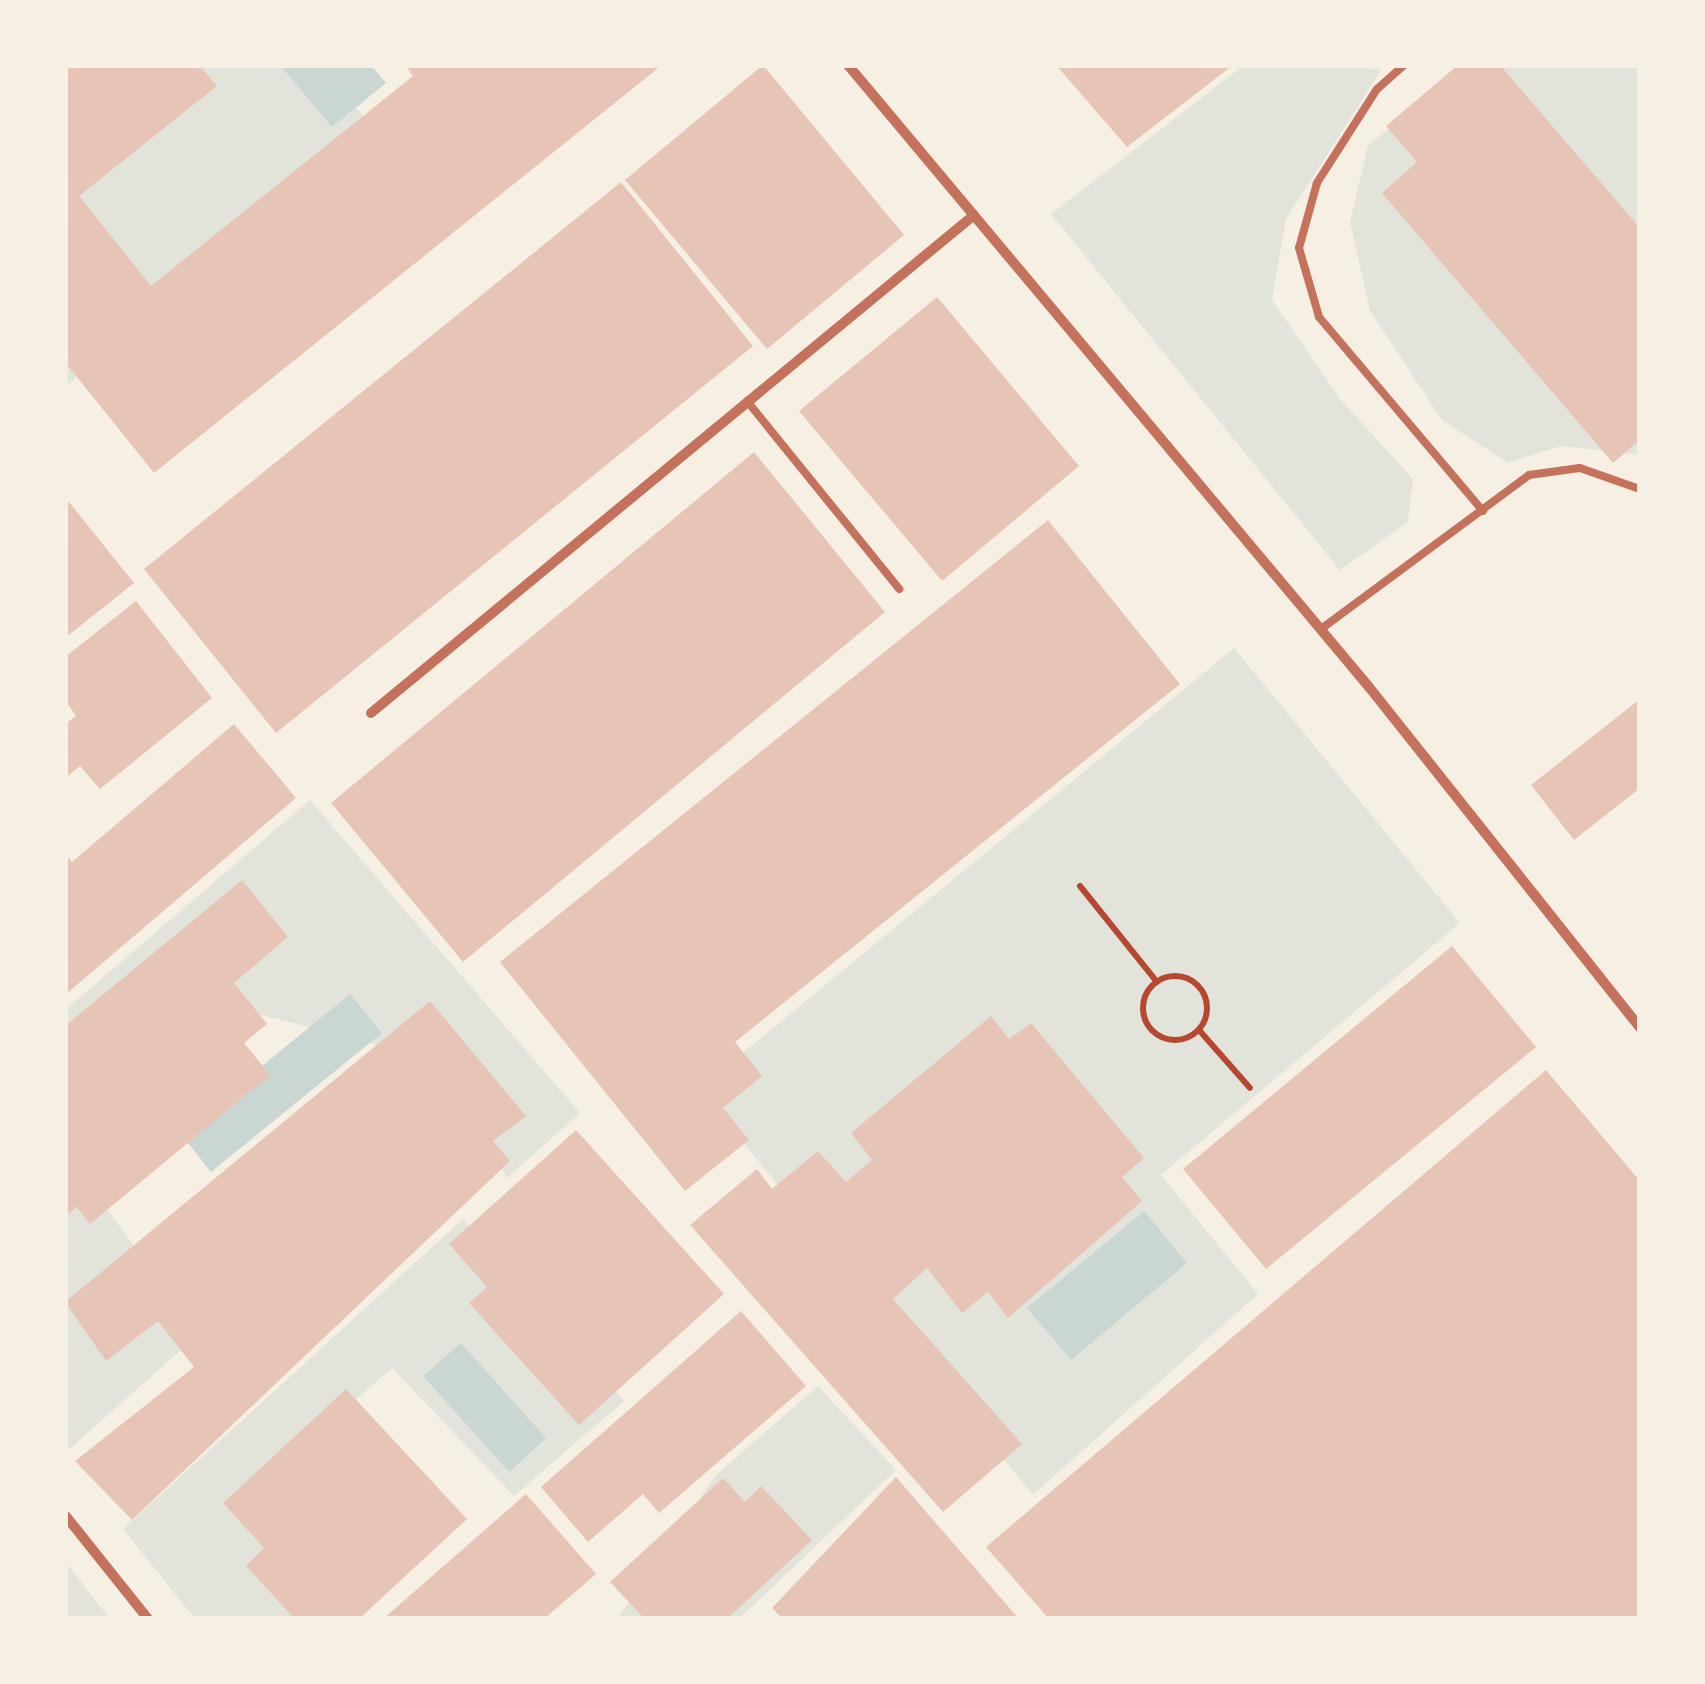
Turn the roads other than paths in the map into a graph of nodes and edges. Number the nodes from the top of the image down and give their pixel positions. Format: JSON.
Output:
{"nodes":[{"id":1,"x":848,"y":65,"type":"edge"},
{"id":2,"x":1404,"y":65,"type":"edge"},
{"id":3,"x":974,"y":214,"type":"junction"},
{"id":4,"x":747,"y":401,"type":"junction"},
{"id":5,"x":1640,"y":489,"type":"edge"},
{"id":6,"x":1483,"y":511,"type":"junction"},
{"id":7,"x":900,"y":588,"type":"dead end"},
{"id":8,"x":1321,"y":629,"type":"junction"},
{"id":9,"x":371,"y":713,"type":"dead end"},
{"id":10,"x":1639,"y":1024,"type":"edge"},
{"id":11,"x":65,"y":1515,"type":"edge"},
{"id":12,"x":148,"y":1619,"type":"edge"}],
"edges":[{"from":1,"to":3,"type":"street"},
{"from":2,"to":6,"type":"lane"},
{"from":3,"to":4,"type":"street"},
{"from":3,"to":8,"type":"street"},
{"from":4,"to":7,"type":"lane"},
{"from":4,"to":9,"type":"street"},
{"from":5,"to":6,"type":"lane"},
{"from":6,"to":8,"type":"lane"},
{"from":8,"to":10,"type":"street"},
{"from":11,"to":12,"type":"street"}]}
